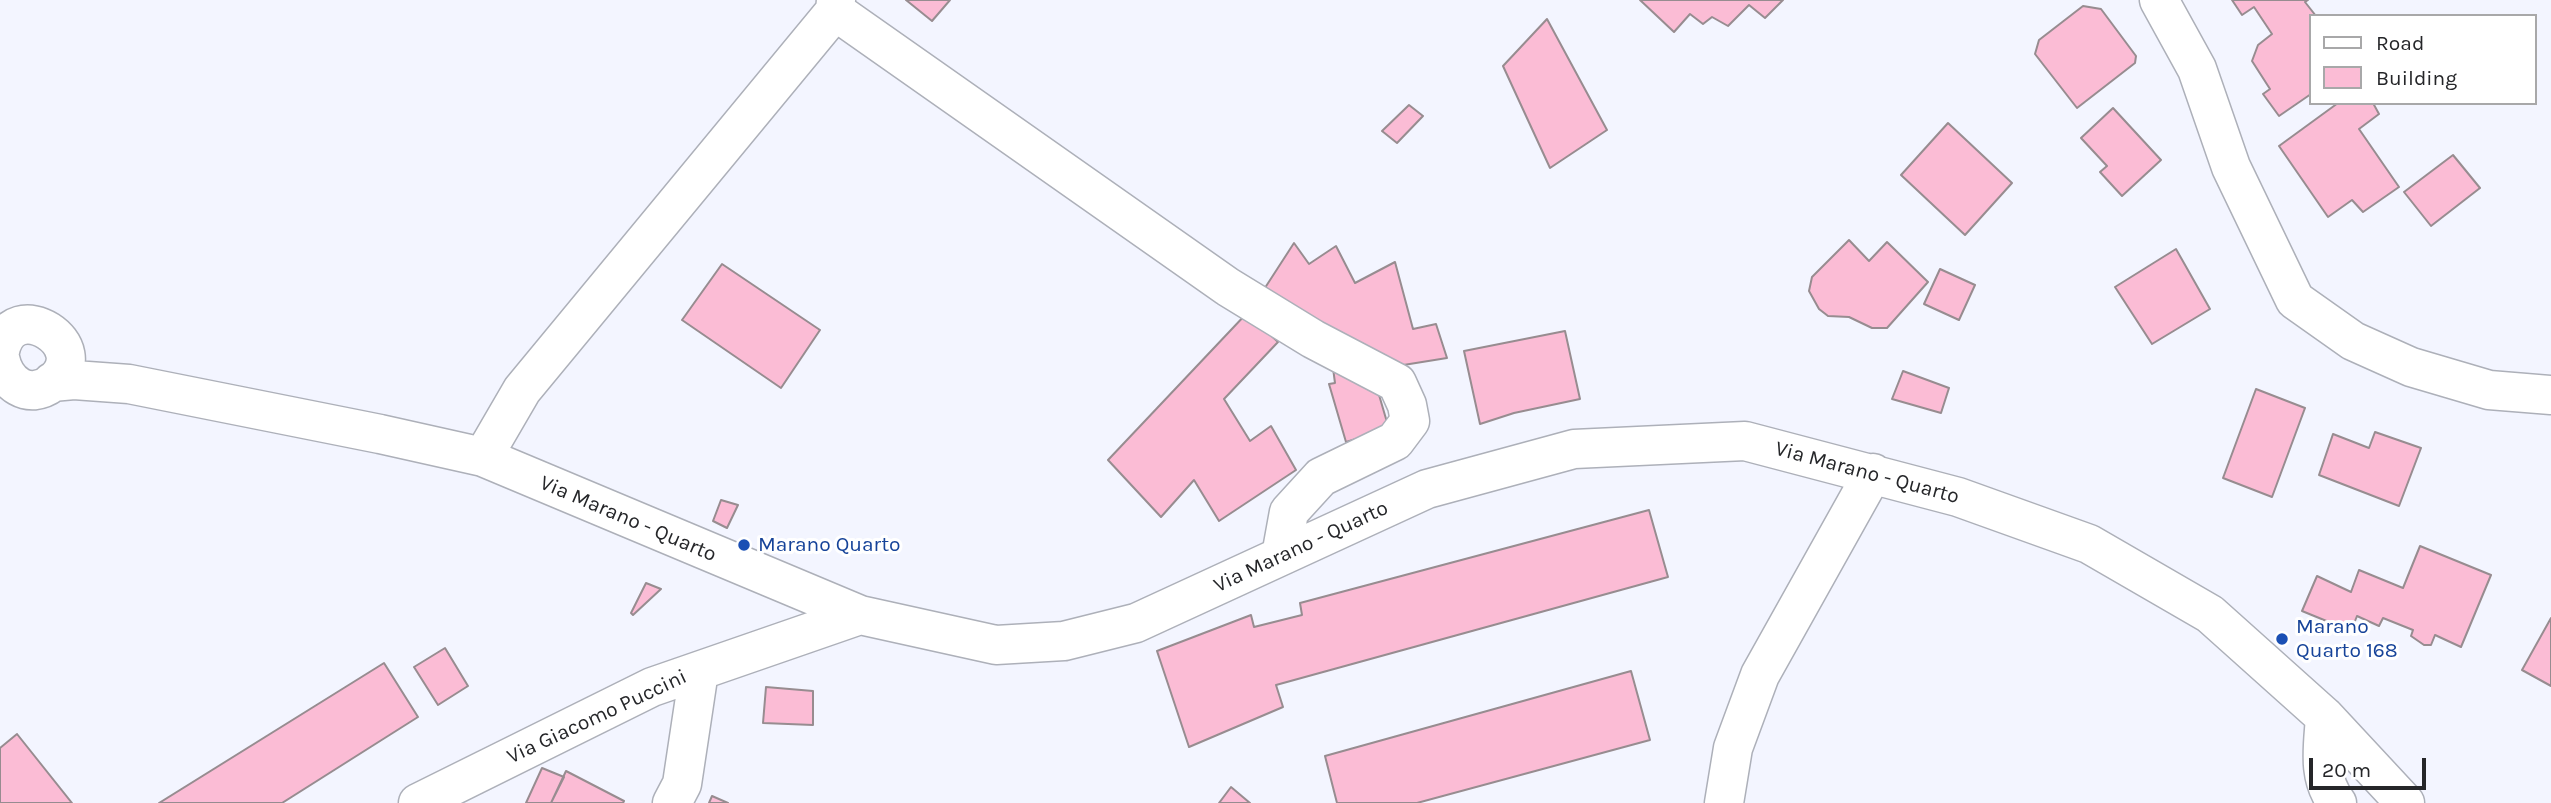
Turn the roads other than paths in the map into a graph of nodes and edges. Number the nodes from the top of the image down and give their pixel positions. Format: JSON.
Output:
{"nodes":[{"id":1,"x":2159,"y":0,"type":"edge"},
{"id":2,"x":835,"y":5,"type":"edge"},
{"id":3,"x":15,"y":361,"type":"edge"},
{"id":4,"x":2551,"y":396,"type":"edge"},
{"id":5,"x":482,"y":457,"type":"junction"},
{"id":6,"x":1873,"y":473,"type":"junction"},
{"id":7,"x":1281,"y":556,"type":"junction"},
{"id":8,"x":860,"y":615,"type":"junction"},
{"id":9,"x":699,"y":671,"type":"junction"},
{"id":10,"x":2325,"y":717,"type":"junction"},
{"id":11,"x":418,"y":803,"type":"edge"},
{"id":12,"x":672,"y":803,"type":"edge"},
{"id":13,"x":1724,"y":803,"type":"edge"},
{"id":14,"x":2337,"y":803,"type":"edge"},
{"id":15,"x":2405,"y":803,"type":"edge"}],
"edges":[{"from":1,"to":4,"type":"street"},
{"from":2,"to":5,"type":"street"},
{"from":2,"to":7,"type":"street"},
{"from":3,"to":5,"type":"street","name":"Via Marano - Quarto"},
{"from":5,"to":8,"type":"street","name":"Via Marano - Quarto"},
{"from":6,"to":7,"type":"street","name":"Via Marano - Quarto"},
{"from":6,"to":10,"type":"street","name":"Via Marano - Quarto"},
{"from":6,"to":13,"type":"street"},
{"from":7,"to":8,"type":"street","name":"Via Marano - Quarto"},
{"from":8,"to":9,"type":"street","name":"Via Giacomo Puccini"},
{"from":9,"to":11,"type":"street","name":"Via Giacomo Puccini"},
{"from":9,"to":12,"type":"street"},
{"from":10,"to":14,"type":"street"},
{"from":10,"to":15,"type":"street","name":"Via Marano - Quarto"}]}
